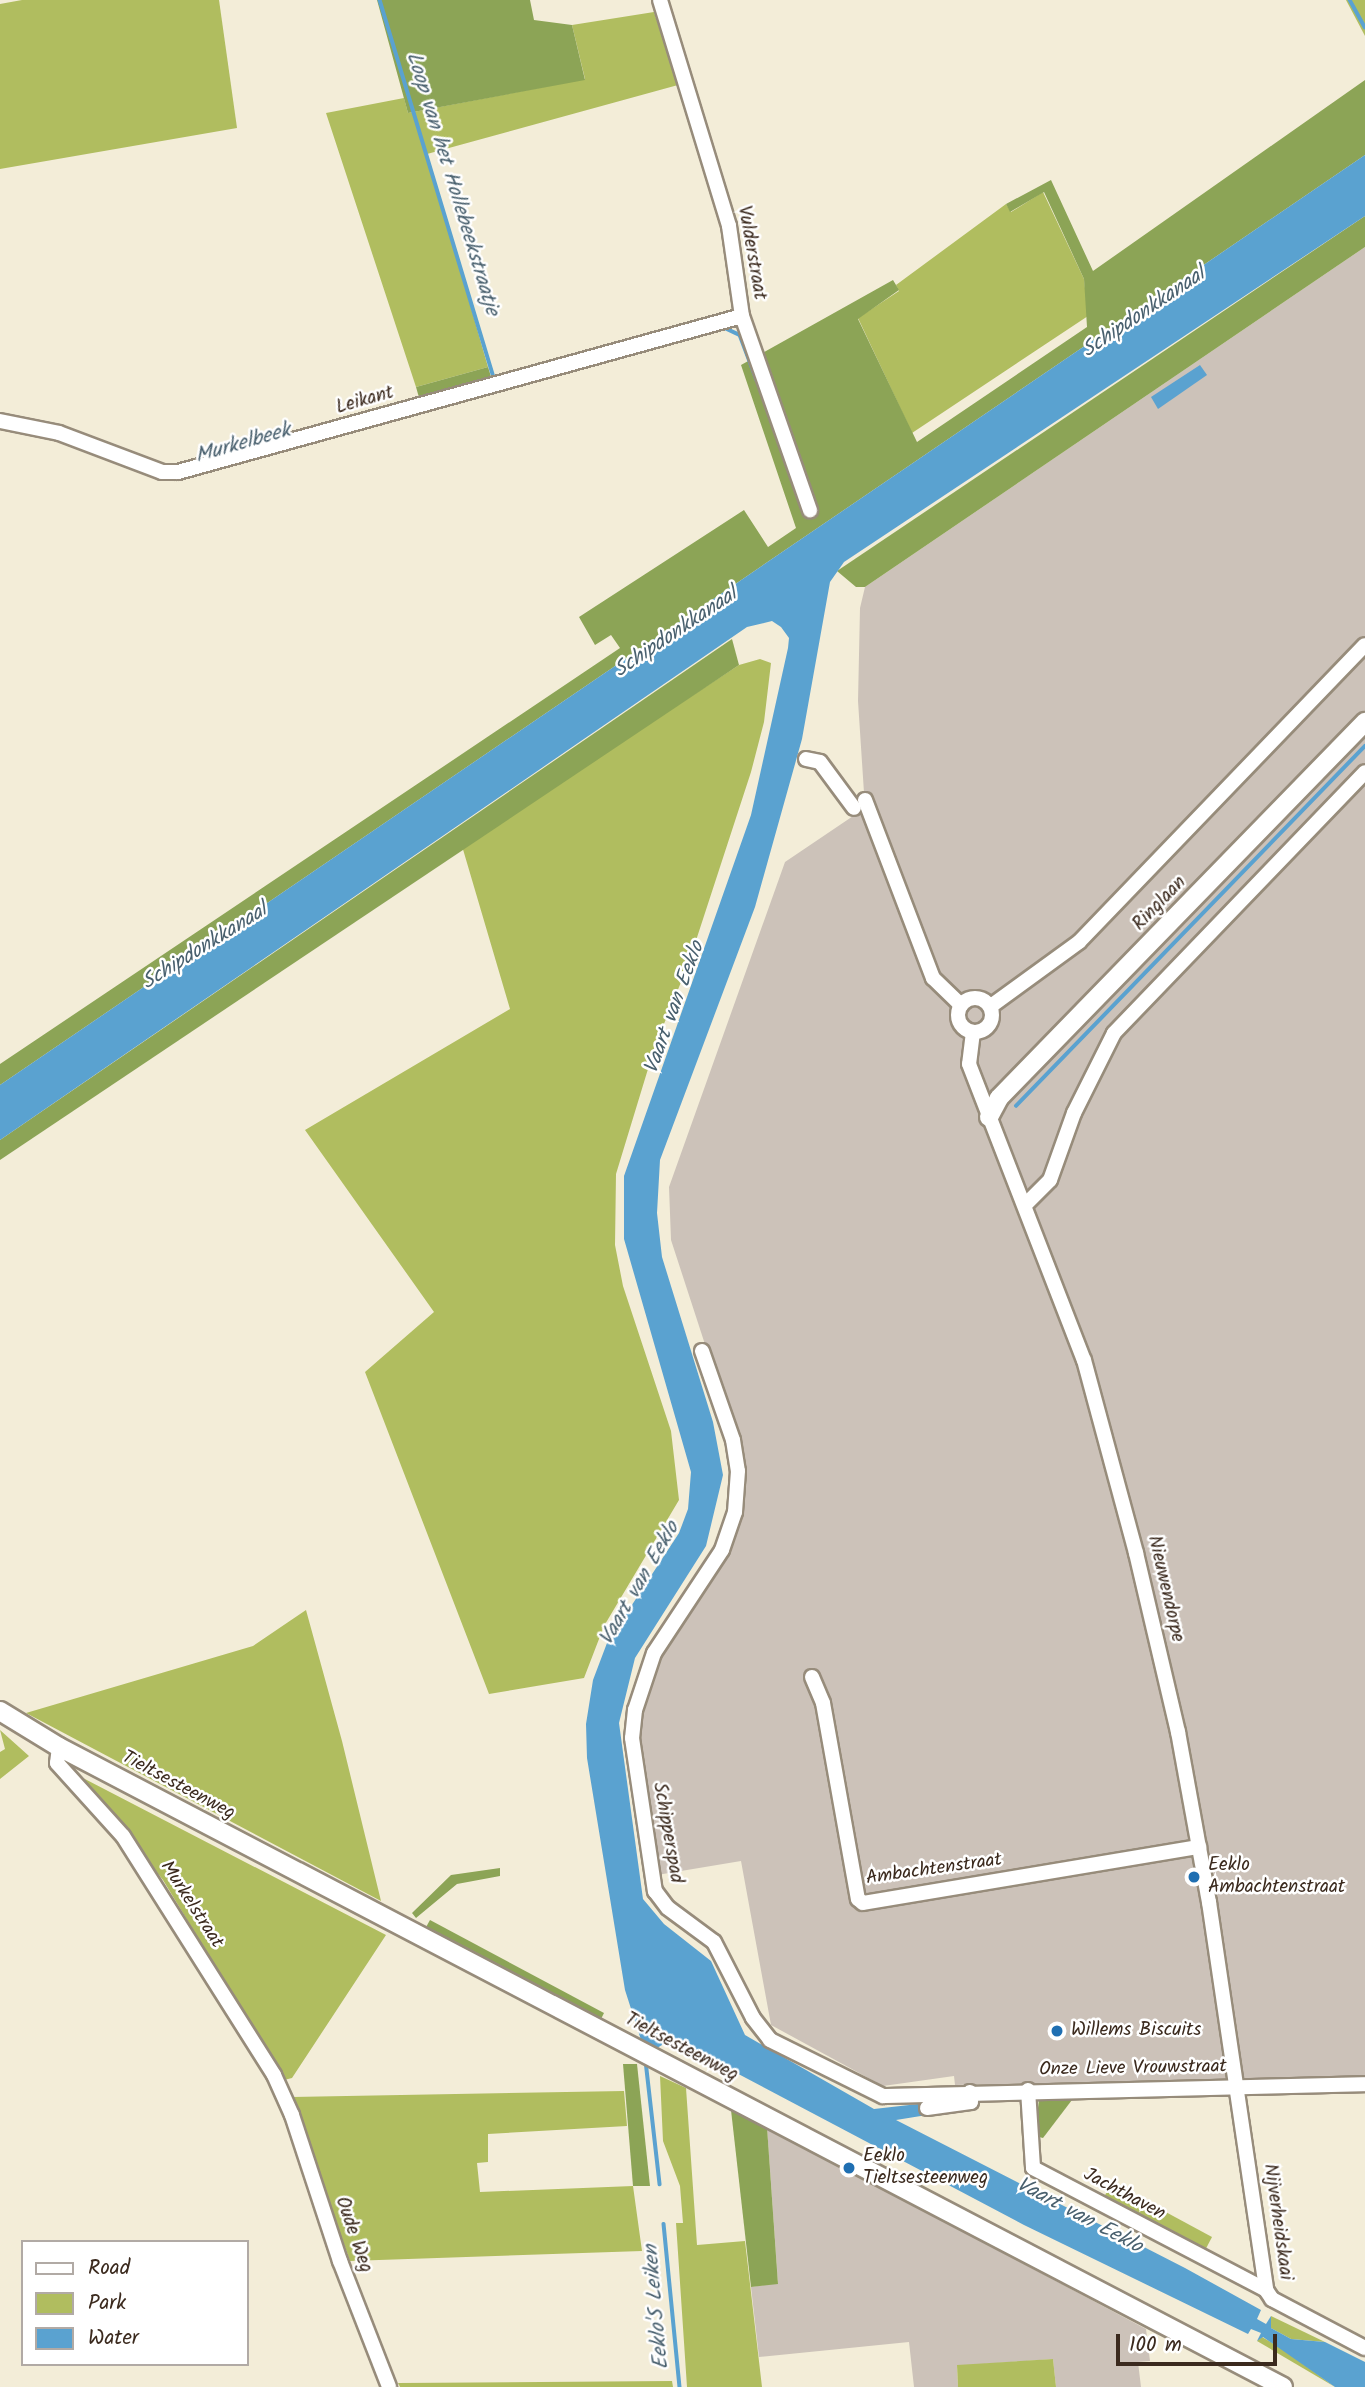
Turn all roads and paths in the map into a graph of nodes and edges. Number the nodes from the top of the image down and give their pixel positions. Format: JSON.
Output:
{"nodes":[{"id":1,"x":660,"y":0,"type":"edge"},
{"id":2,"x":742,"y":316,"type":"junction"},
{"id":3,"x":0,"y":421,"type":"edge"},
{"id":4,"x":810,"y":510,"type":"dead end"},
{"id":5,"x":1365,"y":645,"type":"edge"},
{"id":6,"x":1365,"y":722,"type":"edge"},
{"id":7,"x":806,"y":759,"type":"dead end"},
{"id":8,"x":1365,"y":772,"type":"edge"},
{"id":9,"x":961,"y":1005,"type":"junction"},
{"id":10,"x":991,"y":1006,"type":"junction"},
{"id":11,"x":973,"y":1032,"type":"junction"},
{"id":12,"x":989,"y":1117,"type":"junction"},
{"id":13,"x":1025,"y":1205,"type":"junction"},
{"id":14,"x":702,"y":1351,"type":"dead end"},
{"id":15,"x":812,"y":1677,"type":"dead end"},
{"id":16,"x":0,"y":1712,"type":"edge"},
{"id":17,"x":59,"y":1747,"type":"junction"},
{"id":18,"x":1199,"y":1847,"type":"junction"},
{"id":19,"x":1365,"y":2084,"type":"edge"},
{"id":20,"x":1239,"y":2087,"type":"junction"},
{"id":21,"x":1028,"y":2090,"type":"junction"},
{"id":22,"x":970,"y":2092,"type":"junction"},
{"id":23,"x":284,"y":2095,"type":"joint"},
{"id":24,"x":927,"y":2108,"type":"dead end"},
{"id":25,"x":1266,"y":2290,"type":"junction"},
{"id":26,"x":1365,"y":2348,"type":"edge"},
{"id":27,"x":389,"y":2387,"type":"edge"},
{"id":28,"x":1283,"y":2387,"type":"edge"}],
"edges":[{"from":1,"to":2,"type":"street","name":"Vulderstraat"},
{"from":2,"to":3,"type":"street","name":"Leikant"},
{"from":2,"to":4,"type":"street","name":"Vulderstraat"},
{"from":5,"to":10,"type":"street"},
{"from":6,"to":12,"type":"main road","name":"Ringlaan"},
{"from":7,"to":9,"type":"street"},
{"from":8,"to":13,"type":"street"},
{"from":9,"to":10,"type":"street"},
{"from":9,"to":11,"type":"street"},
{"from":10,"to":11,"type":"street"},
{"from":11,"to":12,"type":"street","name":"Nieuwendorpe"},
{"from":12,"to":13,"type":"street","name":"Nieuwendorpe"},
{"from":13,"to":18,"type":"street","name":"Nieuwendorpe"},
{"from":14,"to":22,"type":"street","name":"Schipperspad"},
{"from":15,"to":18,"type":"street","name":"Ambachtenstraat"},
{"from":16,"to":17,"type":"main road","name":"Tieltsesteenweg"},
{"from":17,"to":23,"type":"street","name":"Murkelstraat"},
{"from":17,"to":28,"type":"main road","name":"Tieltsesteenweg"},
{"from":18,"to":20,"type":"street","name":"Nieuwendorpe"},
{"from":19,"to":20,"type":"street","name":"Onze Lieve Vrouwstraat"},
{"from":20,"to":21,"type":"street","name":"Onze Lieve Vrouwstraat"},
{"from":20,"to":25,"type":"street","name":"Nijverheidskaai"},
{"from":21,"to":22,"type":"street","name":"Schipperspad"},
{"from":21,"to":25,"type":"street","name":"Jachthaven"},
{"from":22,"to":24,"type":"street"},
{"from":23,"to":27,"type":"street","name":"Oude Weg"},
{"from":25,"to":26,"type":"street","name":"Nijverheidskaai"}]}
